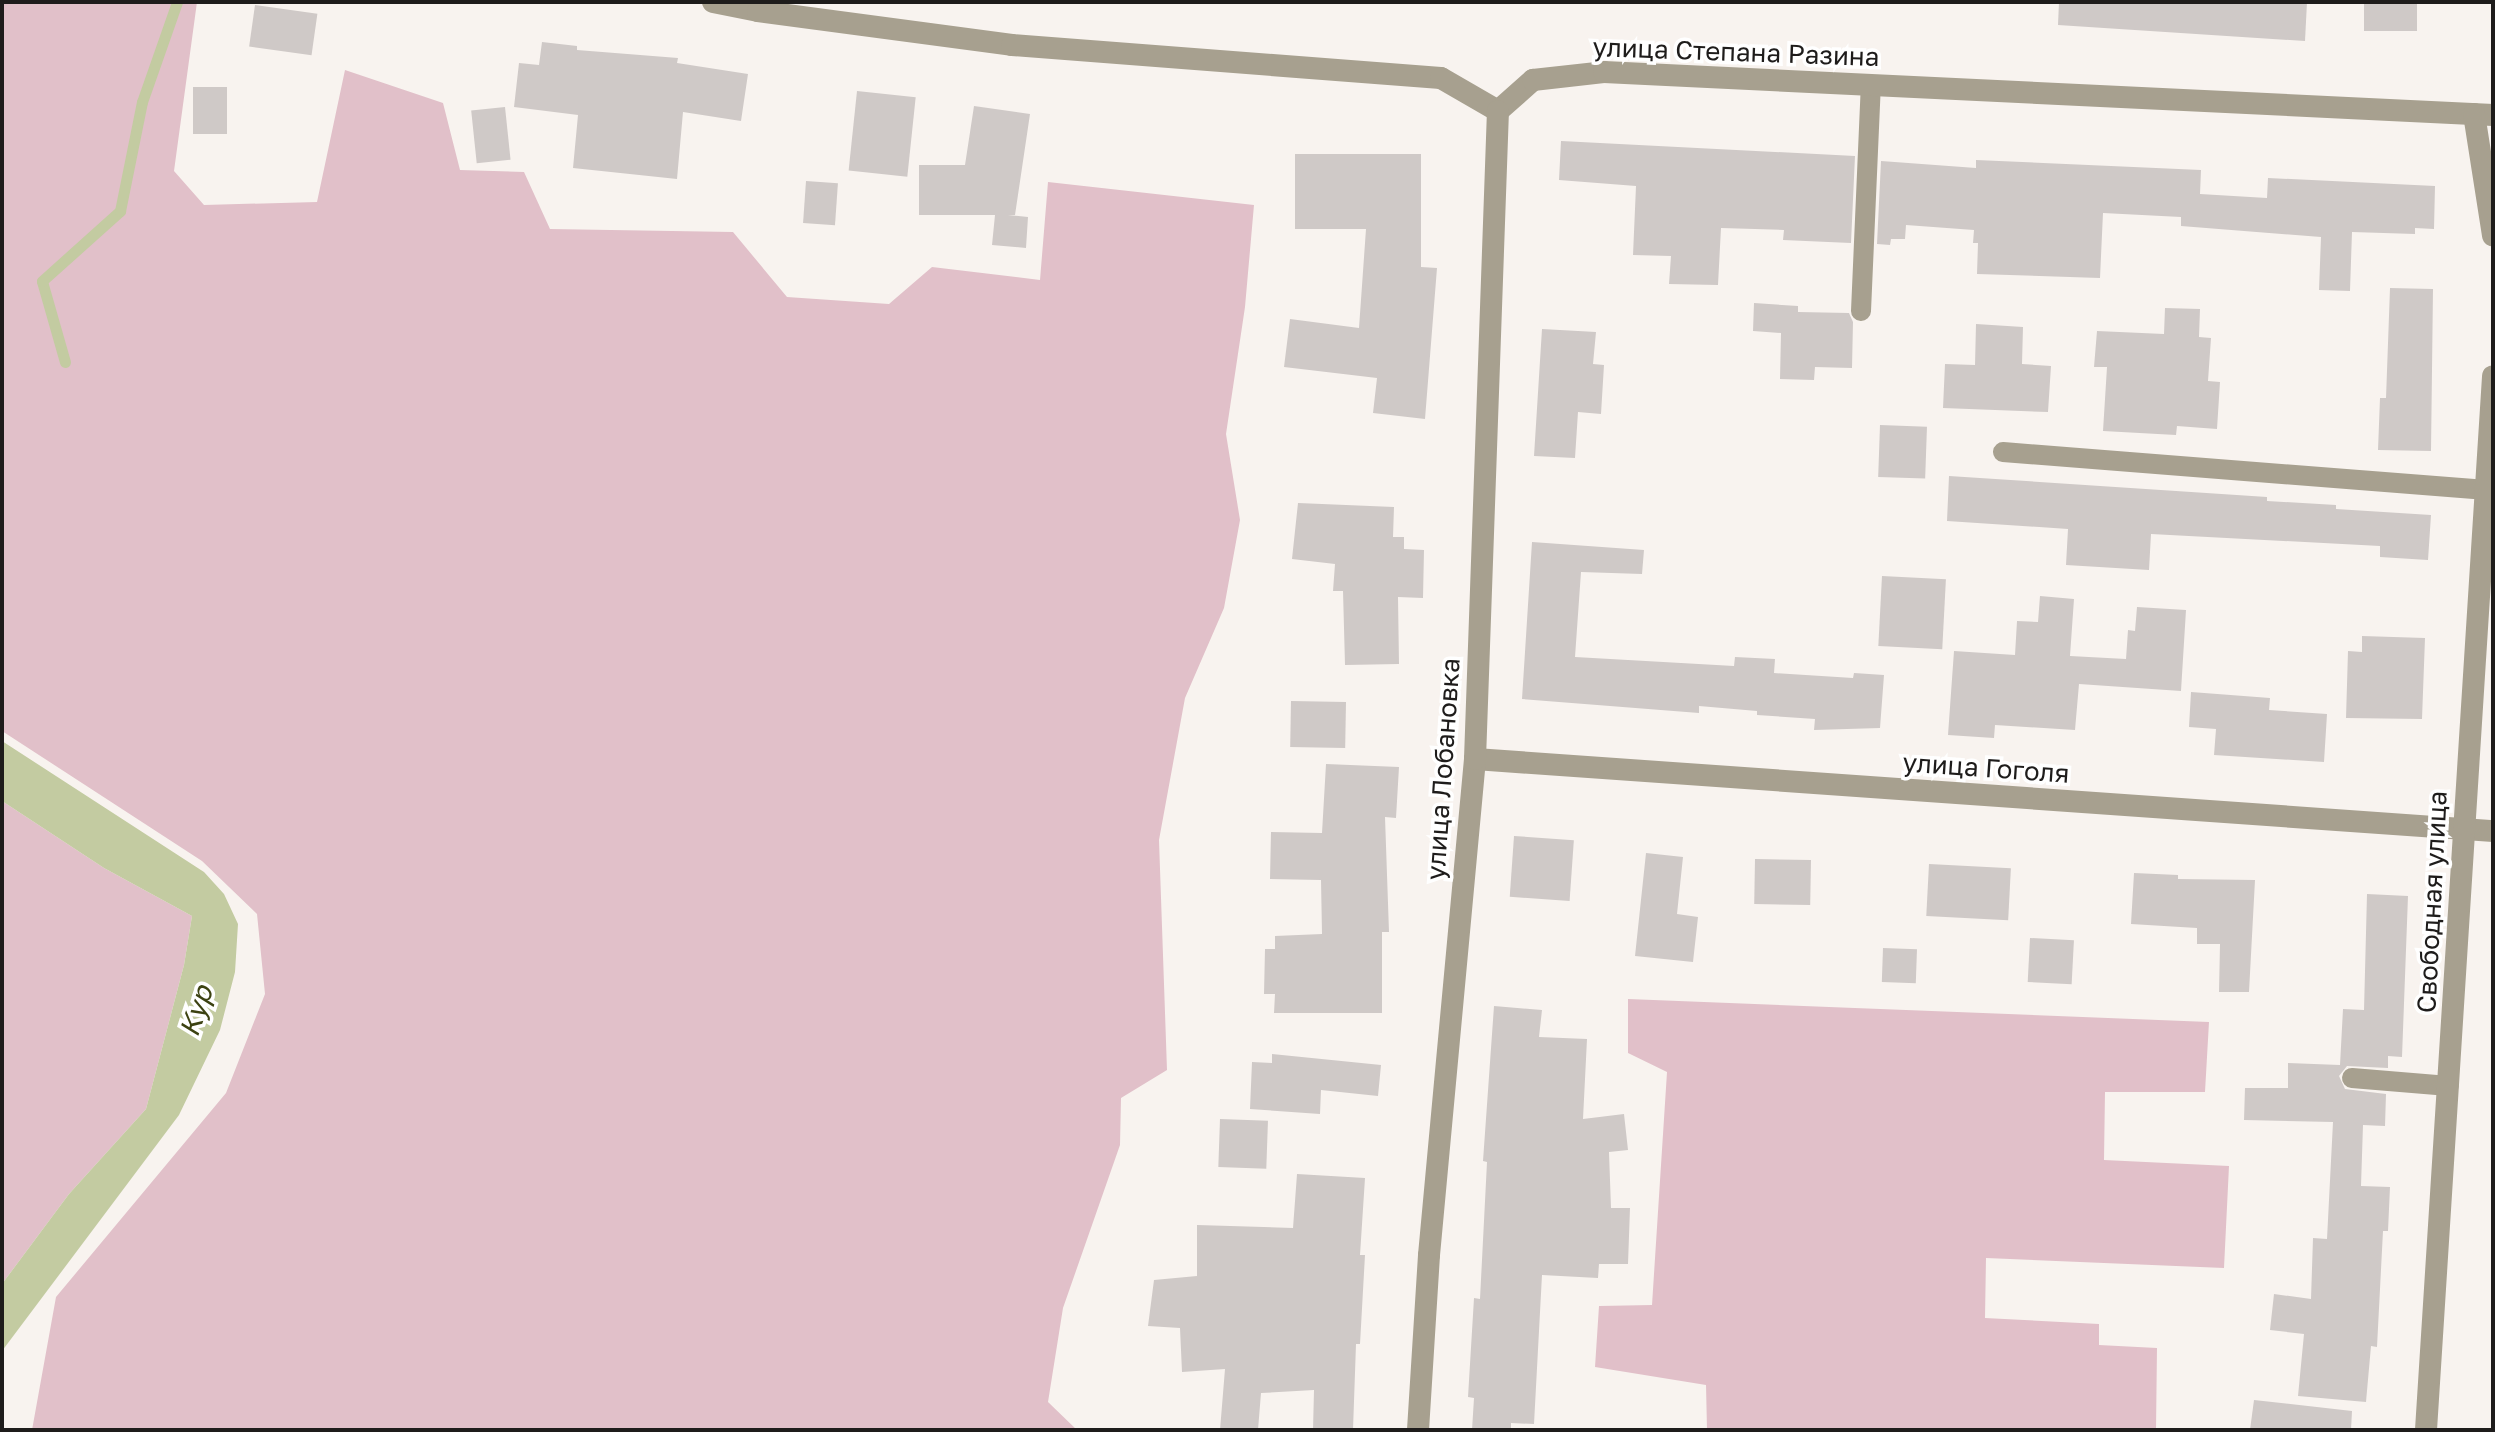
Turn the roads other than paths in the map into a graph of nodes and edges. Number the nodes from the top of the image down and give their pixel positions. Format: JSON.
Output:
{"nodes":[{"id":1,"x":713,"y":2,"type":"edge"},
{"id":2,"x":1871,"y":85,"type":"junction"},
{"id":3,"x":1498,"y":111,"type":"junction"},
{"id":4,"x":2483,"y":115,"type":"edge"},
{"id":5,"x":2493,"y":236,"type":"edge"},
{"id":6,"x":1861,"y":311,"type":"dead end"},
{"id":7,"x":2493,"y":376,"type":"edge"},
{"id":8,"x":2003,"y":452,"type":"dead end"},
{"id":9,"x":2483,"y":490,"type":"junction"},
{"id":10,"x":1475,"y":759,"type":"junction"},
{"id":11,"x":2464,"y":830,"type":"junction"},
{"id":12,"x":2493,"y":831,"type":"edge"},
{"id":13,"x":2352,"y":1078,"type":"dead end"},
{"id":14,"x":2449,"y":1086,"type":"junction"},
{"id":15,"x":1418,"y":1430,"type":"edge"},
{"id":16,"x":2426,"y":1430,"type":"edge"}],
"edges":[{"from":1,"to":3,"type":"street"},
{"from":2,"to":3,"type":"street","name":"улица Степана Разина"},
{"from":2,"to":4,"type":"street","name":"улица Степана Разина"},
{"from":2,"to":6,"type":"lane"},
{"from":3,"to":10,"type":"street","name":"улица Лобановка"},
{"from":4,"to":5,"type":"street"},
{"from":7,"to":9,"type":"street","name":"Свободная улица"},
{"from":8,"to":9,"type":"lane"},
{"from":9,"to":11,"type":"street","name":"Свободная улица"},
{"from":10,"to":11,"type":"street","name":"улица Гоголя"},
{"from":10,"to":15,"type":"street","name":"улица Лобановка"},
{"from":11,"to":12,"type":"street","name":"улица Гоголя"},
{"from":11,"to":14,"type":"street","name":"Свободная улица"},
{"from":13,"to":14,"type":"lane"},
{"from":14,"to":16,"type":"street","name":"Свободная улица"}]}
